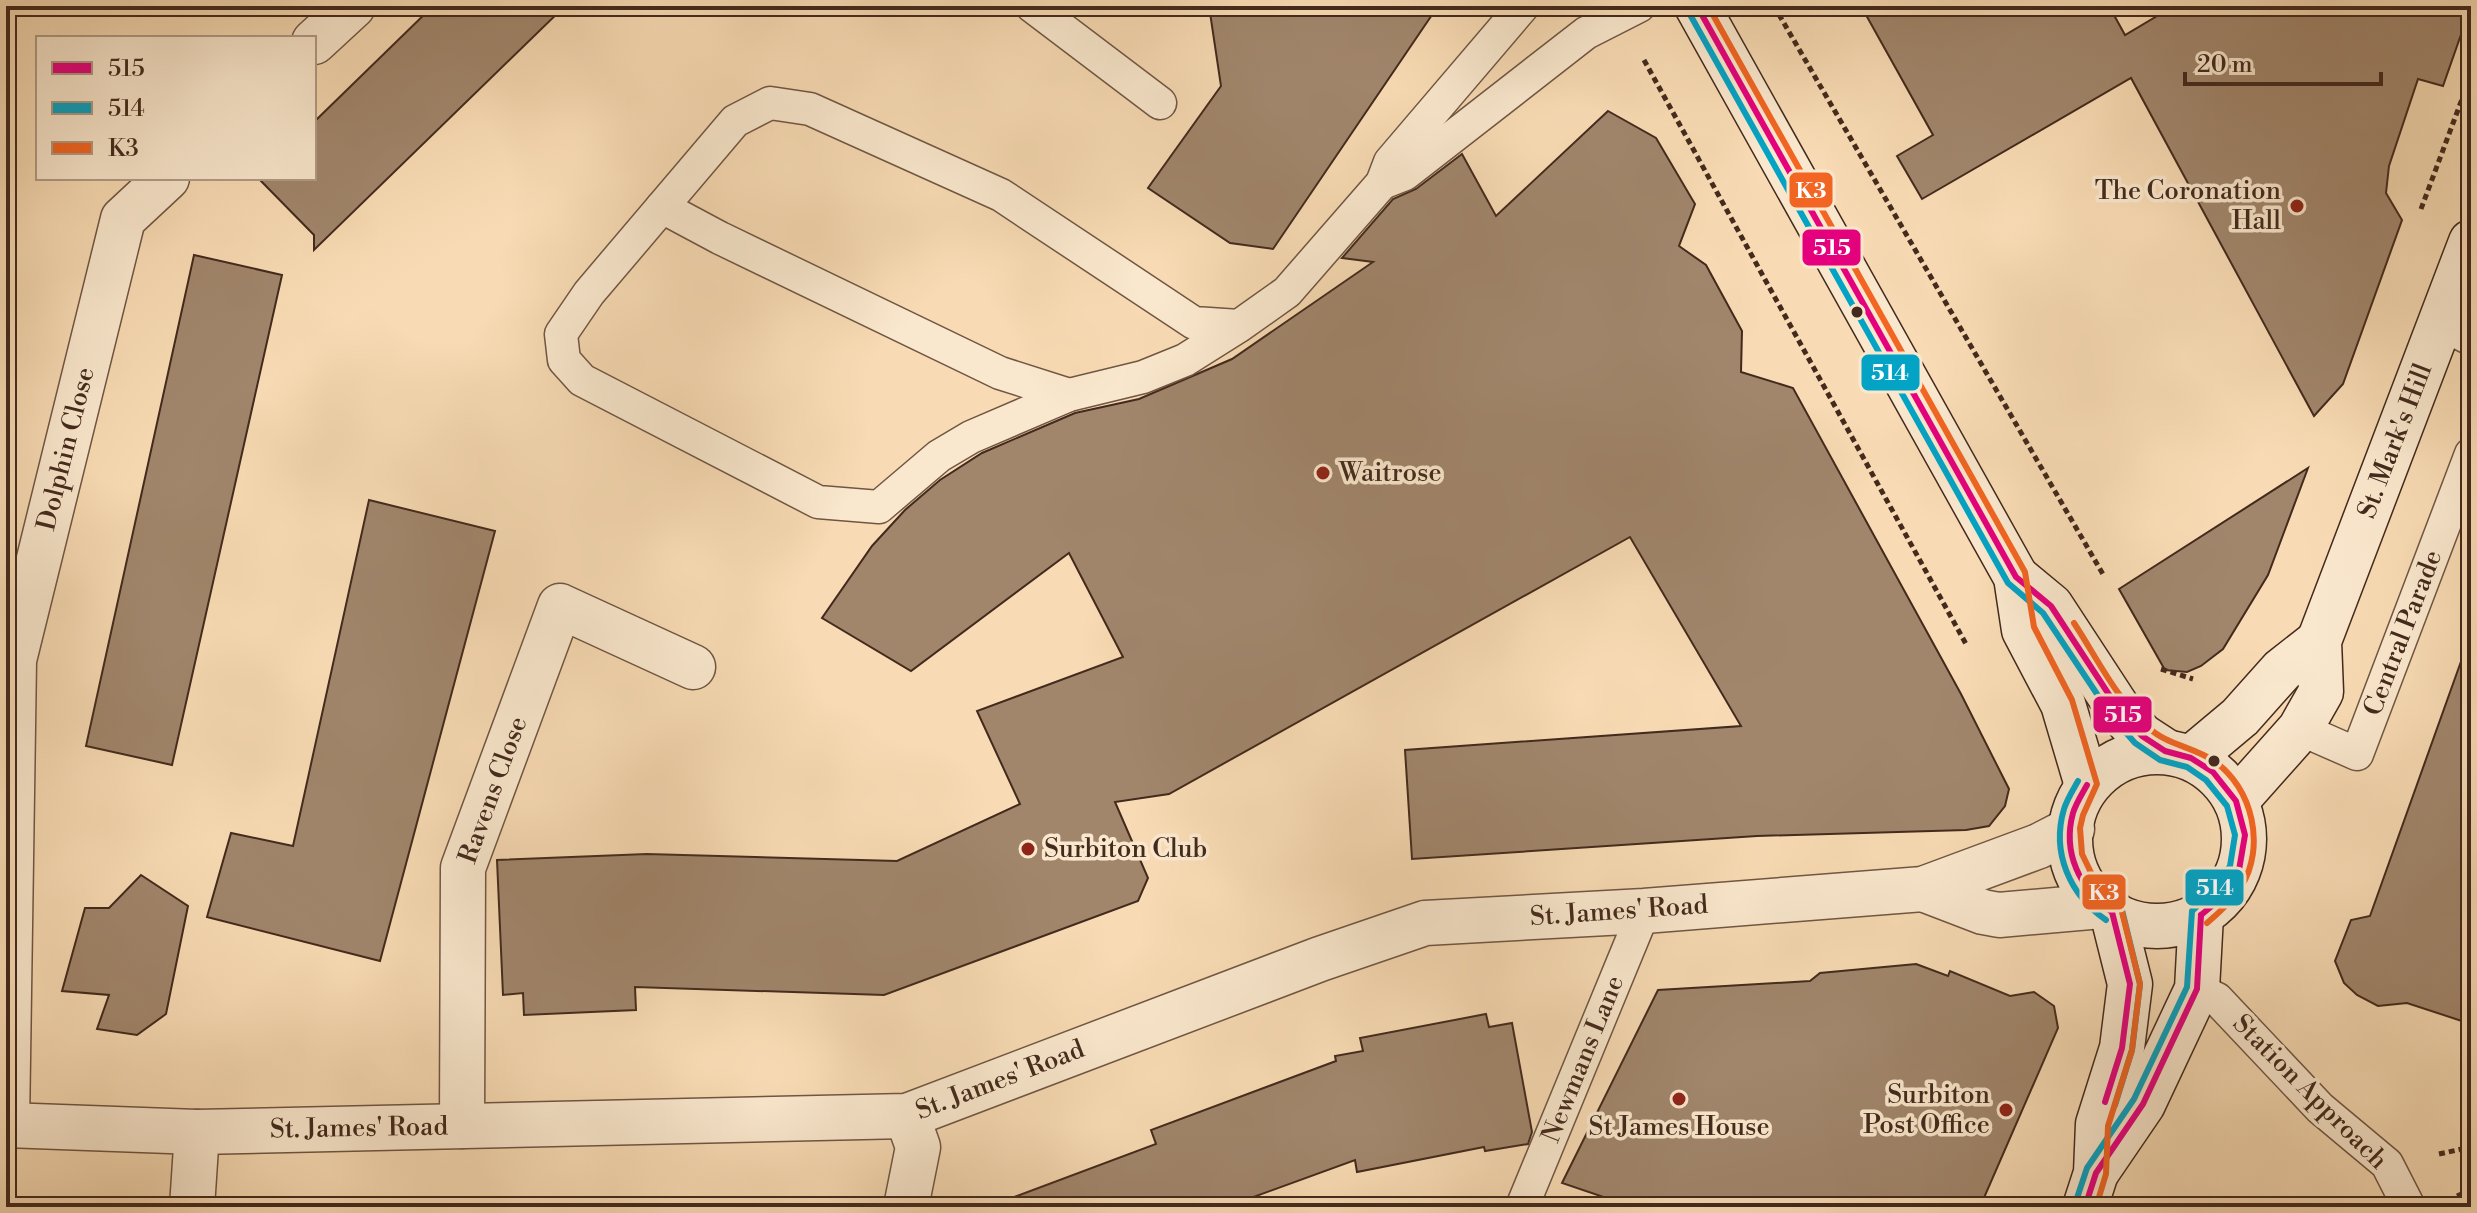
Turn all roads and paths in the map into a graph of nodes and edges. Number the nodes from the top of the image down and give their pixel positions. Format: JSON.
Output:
{"nodes":[{"id":1,"x":353,"y":6,"type":"edge"},
{"id":2,"x":1032,"y":6,"type":"edge"},
{"id":3,"x":1523,"y":6,"type":"edge"},
{"id":4,"x":1639,"y":6,"type":"edge"},
{"id":5,"x":1697,"y":6,"type":"edge"},
{"id":6,"x":1774,"y":6,"type":"edge"},
{"id":7,"x":316,"y":40,"type":"edge"},
{"id":8,"x":1637,"y":48,"type":"dead end"},
{"id":9,"x":1160,"y":103,"type":"dead end"},
{"id":10,"x":165,"y":180,"type":"edge"},
{"id":11,"x":1382,"y":183,"type":"junction"},
{"id":12,"x":662,"y":207,"type":"junction"},
{"id":13,"x":2471,"y":242,"type":"edge"},
{"id":14,"x":1239,"y":326,"type":"junction"},
{"id":15,"x":2455,"y":331,"type":"edge"},
{"id":16,"x":1069,"y":395,"type":"junction"},
{"id":17,"x":2471,"y":454,"type":"edge"},
{"id":18,"x":2016,"y":577,"type":"junction"},
{"id":19,"x":2112,"y":590,"type":"dead end"},
{"id":20,"x":2319,"y":641,"type":"junction"},
{"id":21,"x":1973,"y":657,"type":"dead end"},
{"id":22,"x":693,"y":667,"type":"dead end"},
{"id":23,"x":2157,"y":668,"type":"dead end"},
{"id":24,"x":2199,"y":679,"type":"dead end"},
{"id":25,"x":2300,"y":729,"type":"junction"},
{"id":26,"x":2178,"y":754,"type":"junction"},
{"id":27,"x":2087,"y":785,"type":"junction"},
{"id":28,"x":2236,"y":801,"type":"junction"},
{"id":29,"x":2072,"y":829,"type":"junction"},
{"id":30,"x":1923,"y":889,"type":"junction"},
{"id":31,"x":2107,"y":909,"type":"junction"},
{"id":32,"x":1644,"y":911,"type":"junction"},
{"id":33,"x":2201,"y":915,"type":"junction"},
{"id":34,"x":2197,"y":989,"type":"junction"},
{"id":35,"x":907,"y":1116,"type":"junction"},
{"id":36,"x":7,"y":1125,"type":"edge"},
{"id":37,"x":462,"y":1126,"type":"junction"},
{"id":38,"x":197,"y":1132,"type":"junction"},
{"id":39,"x":2091,"y":1190,"type":"edge"},
{"id":40,"x":192,"y":1207,"type":"edge"},
{"id":41,"x":906,"y":1207,"type":"edge"},
{"id":42,"x":1522,"y":1207,"type":"edge"},
{"id":43,"x":2409,"y":1207,"type":"edge"}],
"edges":[{"from":1,"to":7,"type":"street"},
{"from":2,"to":9,"type":"lane"},
{"from":3,"to":11,"type":"lane"},
{"from":4,"to":11,"type":"lane"},
{"from":5,"to":18,"type":"street"},
{"from":6,"to":19,"type":"path"},
{"from":8,"to":21,"type":"path"},
{"from":10,"to":36,"type":"street","name":"Dolphin Close"},
{"from":11,"to":14,"type":"lane"},
{"from":12,"to":14,"type":"lane"},
{"from":12,"to":16,"type":"lane"},
{"from":12,"to":16,"type":"lane"},
{"from":13,"to":15,"type":"street","name":"St. Mark's Hill"},
{"from":14,"to":16,"type":"lane"},
{"from":15,"to":20,"type":"street","name":"St. Mark's Hill"},
{"from":17,"to":25,"type":"lane","name":"Central Parade"},
{"from":18,"to":26,"type":"street"},
{"from":18,"to":27,"type":"street"},
{"from":20,"to":25,"type":"street","name":"St. Mark's Hill"},
{"from":20,"to":26,"type":"street"},
{"from":22,"to":37,"type":"street","name":"Ravens Close"},
{"from":23,"to":24,"type":"path"},
{"from":25,"to":28,"type":"street","name":"St. Mark's Hill"},
{"from":26,"to":27,"type":"street"},
{"from":26,"to":28,"type":"street"},
{"from":27,"to":29,"type":"street"},
{"from":28,"to":33,"type":"street"},
{"from":29,"to":30,"type":"street","name":"St. James' Road"},
{"from":29,"to":31,"type":"street"},
{"from":30,"to":31,"type":"street","name":"St. James' Road"},
{"from":30,"to":32,"type":"street","name":"St. James' Road"},
{"from":31,"to":33,"type":"street"},
{"from":31,"to":39,"type":"street"},
{"from":32,"to":35,"type":"street","name":"St. James' Road"},
{"from":32,"to":42,"type":"lane","name":"Newmans Lane"},
{"from":33,"to":34,"type":"street"},
{"from":34,"to":39,"type":"street"},
{"from":34,"to":43,"type":"lane","name":"Station Approach"},
{"from":35,"to":37,"type":"street","name":"St. James' Road"},
{"from":35,"to":41,"type":"street"},
{"from":36,"to":38,"type":"street","name":"St. James' Road"},
{"from":37,"to":38,"type":"street","name":"St. James' Road"},
{"from":38,"to":40,"type":"street"}]}
